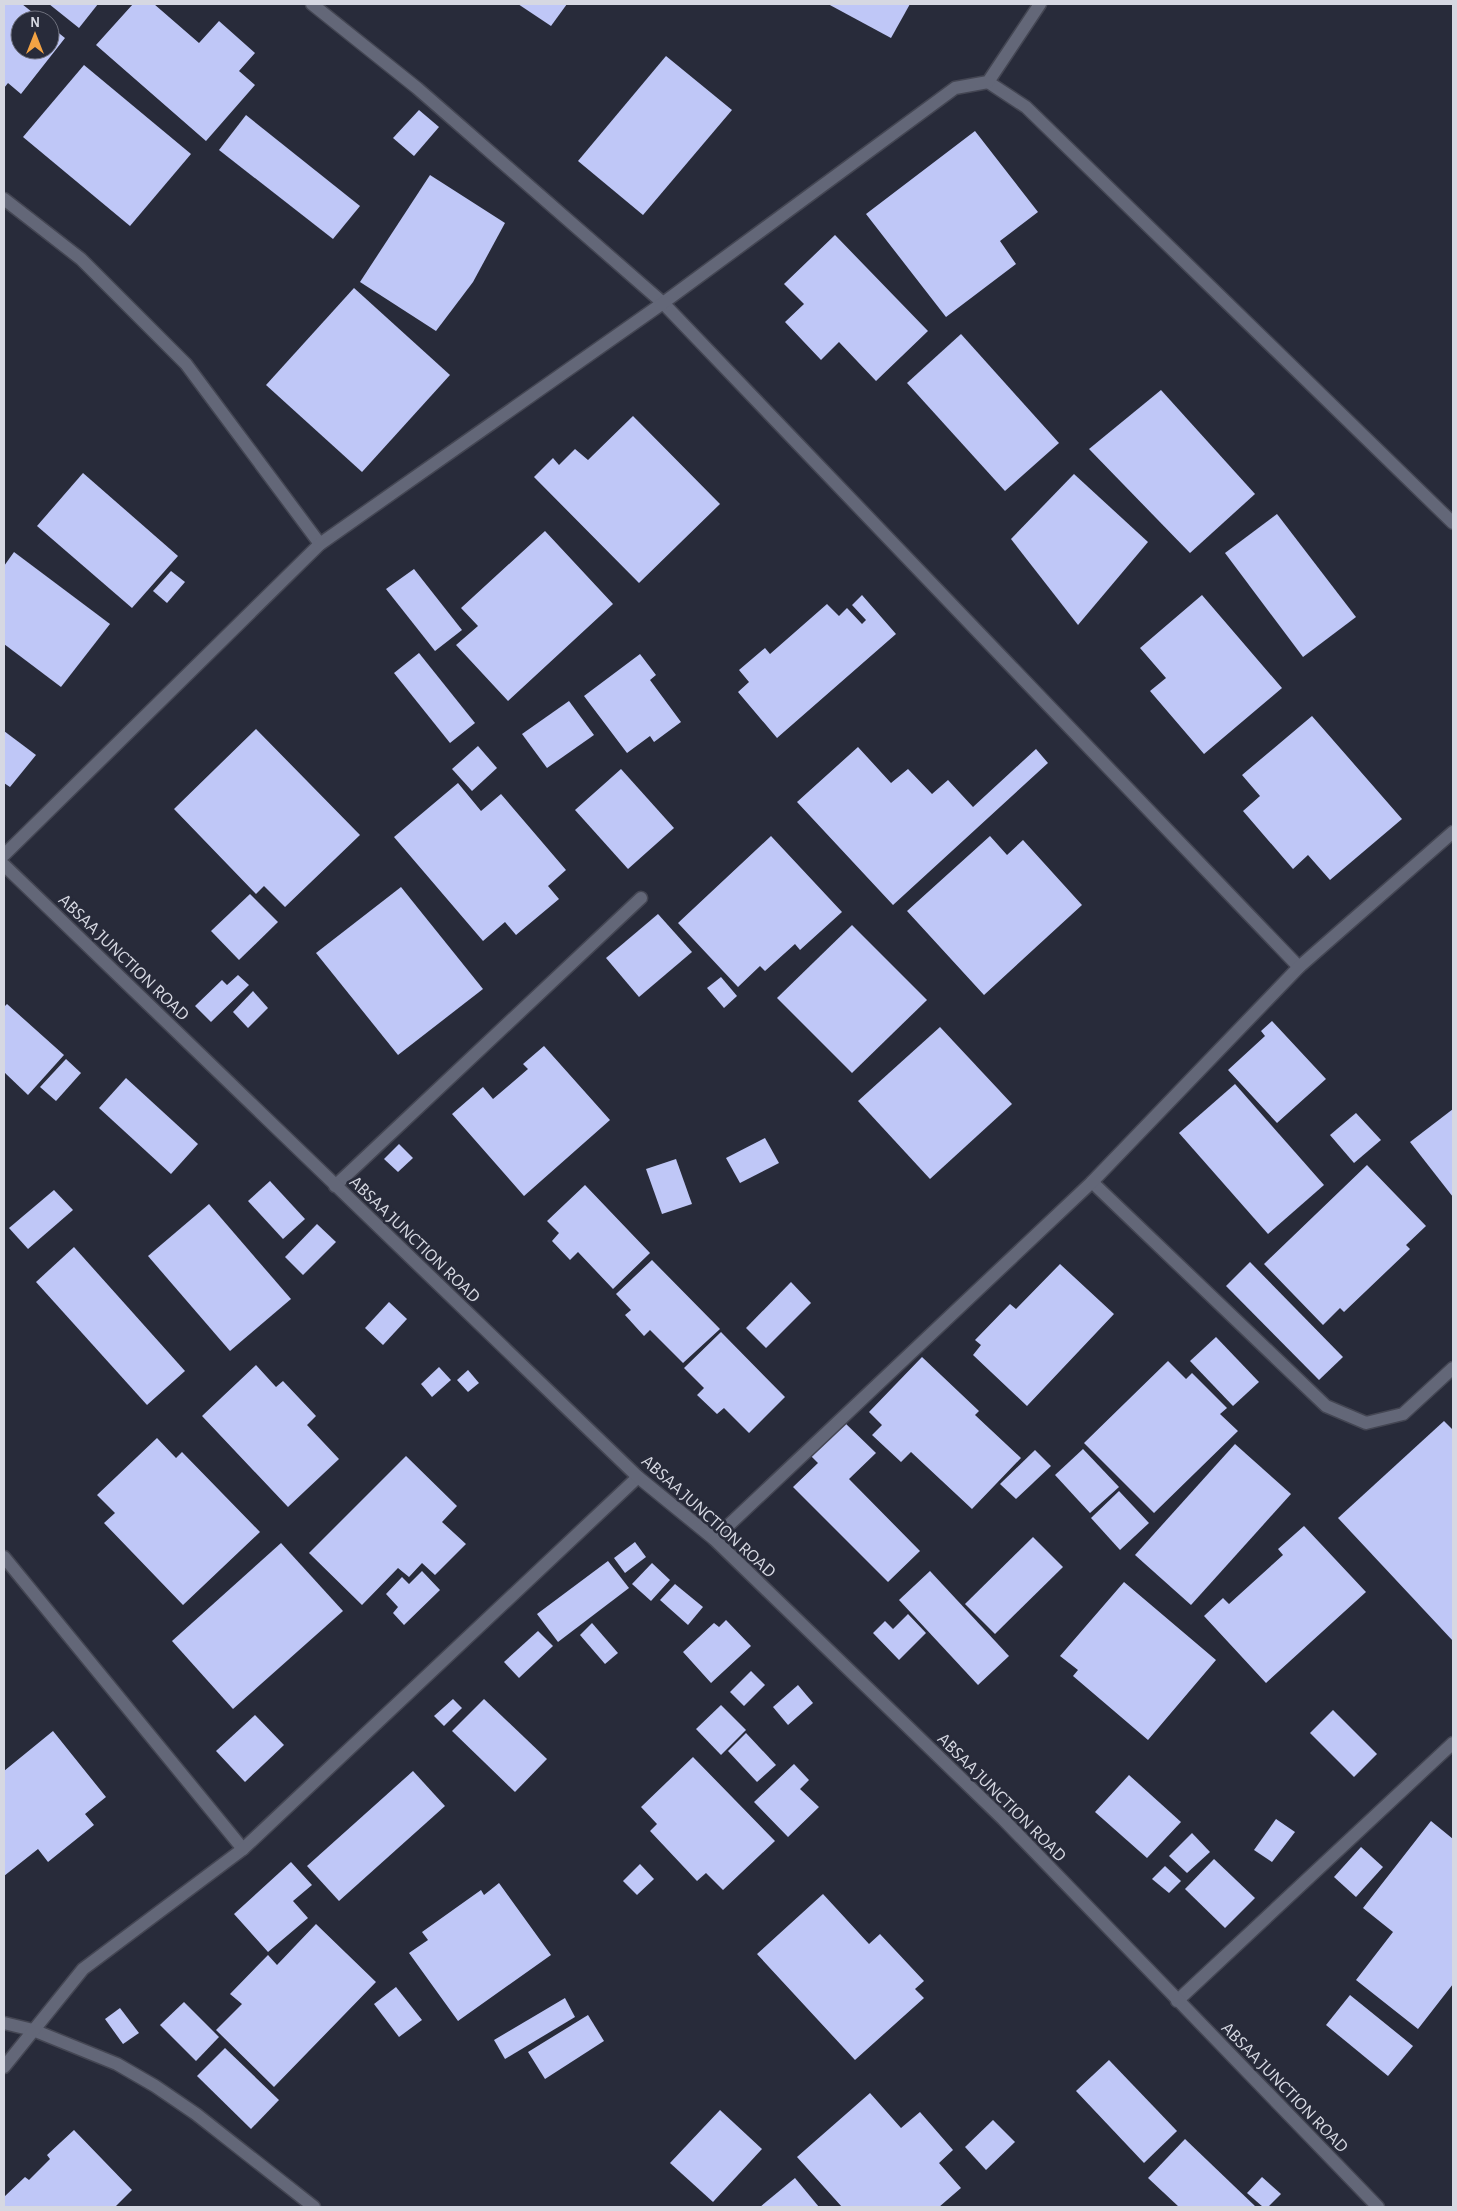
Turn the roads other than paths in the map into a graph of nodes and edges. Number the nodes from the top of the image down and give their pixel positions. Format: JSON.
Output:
{"nodes":[{"id":1,"x":312,"y":4,"type":"edge"},
{"id":2,"x":1040,"y":4,"type":"edge"},
{"id":3,"x":988,"y":82,"type":"junction"},
{"id":4,"x":4,"y":199,"type":"edge"},
{"id":5,"x":663,"y":303,"type":"junction"},
{"id":6,"x":1453,"y":523,"type":"edge"},
{"id":7,"x":320,"y":544,"type":"junction"},
{"id":8,"x":1453,"y":832,"type":"edge"},
{"id":9,"x":4,"y":855,"type":"edge"},
{"id":10,"x":4,"y":865,"type":"edge"},
{"id":11,"x":641,"y":898,"type":"dead end"},
{"id":12,"x":1299,"y":967,"type":"junction"},
{"id":13,"x":1092,"y":1182,"type":"junction"},
{"id":14,"x":335,"y":1186,"type":"junction"},
{"id":15,"x":1453,"y":1368,"type":"edge"},
{"id":16,"x":638,"y":1477,"type":"junction"},
{"id":17,"x":714,"y":1539,"type":"junction"},
{"id":18,"x":4,"y":1556,"type":"edge"},
{"id":19,"x":1453,"y":1743,"type":"edge"},
{"id":20,"x":243,"y":1849,"type":"junction"},
{"id":21,"x":1177,"y":2001,"type":"junction"},
{"id":22,"x":4,"y":2023,"type":"edge"},
{"id":23,"x":33,"y":2030,"type":"junction"},
{"id":24,"x":4,"y":2067,"type":"edge"},
{"id":25,"x":314,"y":2207,"type":"edge"},
{"id":26,"x":1378,"y":2207,"type":"edge"}],
"edges":[{"from":1,"to":5,"type":"street"},
{"from":2,"to":3,"type":"street"},
{"from":3,"to":5,"type":"street"},
{"from":3,"to":6,"type":"street"},
{"from":4,"to":7,"type":"street"},
{"from":5,"to":7,"type":"street"},
{"from":5,"to":12,"type":"street"},
{"from":7,"to":9,"type":"street"},
{"from":8,"to":12,"type":"street"},
{"from":10,"to":14,"type":"street","name":"ABSAA JUNCTION ROAD"},
{"from":11,"to":14,"type":"street"},
{"from":12,"to":13,"type":"street"},
{"from":13,"to":15,"type":"street"},
{"from":13,"to":17,"type":"street"},
{"from":14,"to":16,"type":"street","name":"ABSAA JUNCTION ROAD"},
{"from":16,"to":17,"type":"street","name":"ABSAA JUNCTION ROAD"},
{"from":16,"to":20,"type":"street"},
{"from":17,"to":21,"type":"street","name":"ABSAA JUNCTION ROAD"},
{"from":18,"to":20,"type":"street"},
{"from":19,"to":21,"type":"street"},
{"from":20,"to":23,"type":"street"},
{"from":21,"to":26,"type":"street","name":"ABSAA JUNCTION ROAD"},
{"from":22,"to":23,"type":"street"},
{"from":23,"to":24,"type":"street"},
{"from":23,"to":25,"type":"street"}]}
